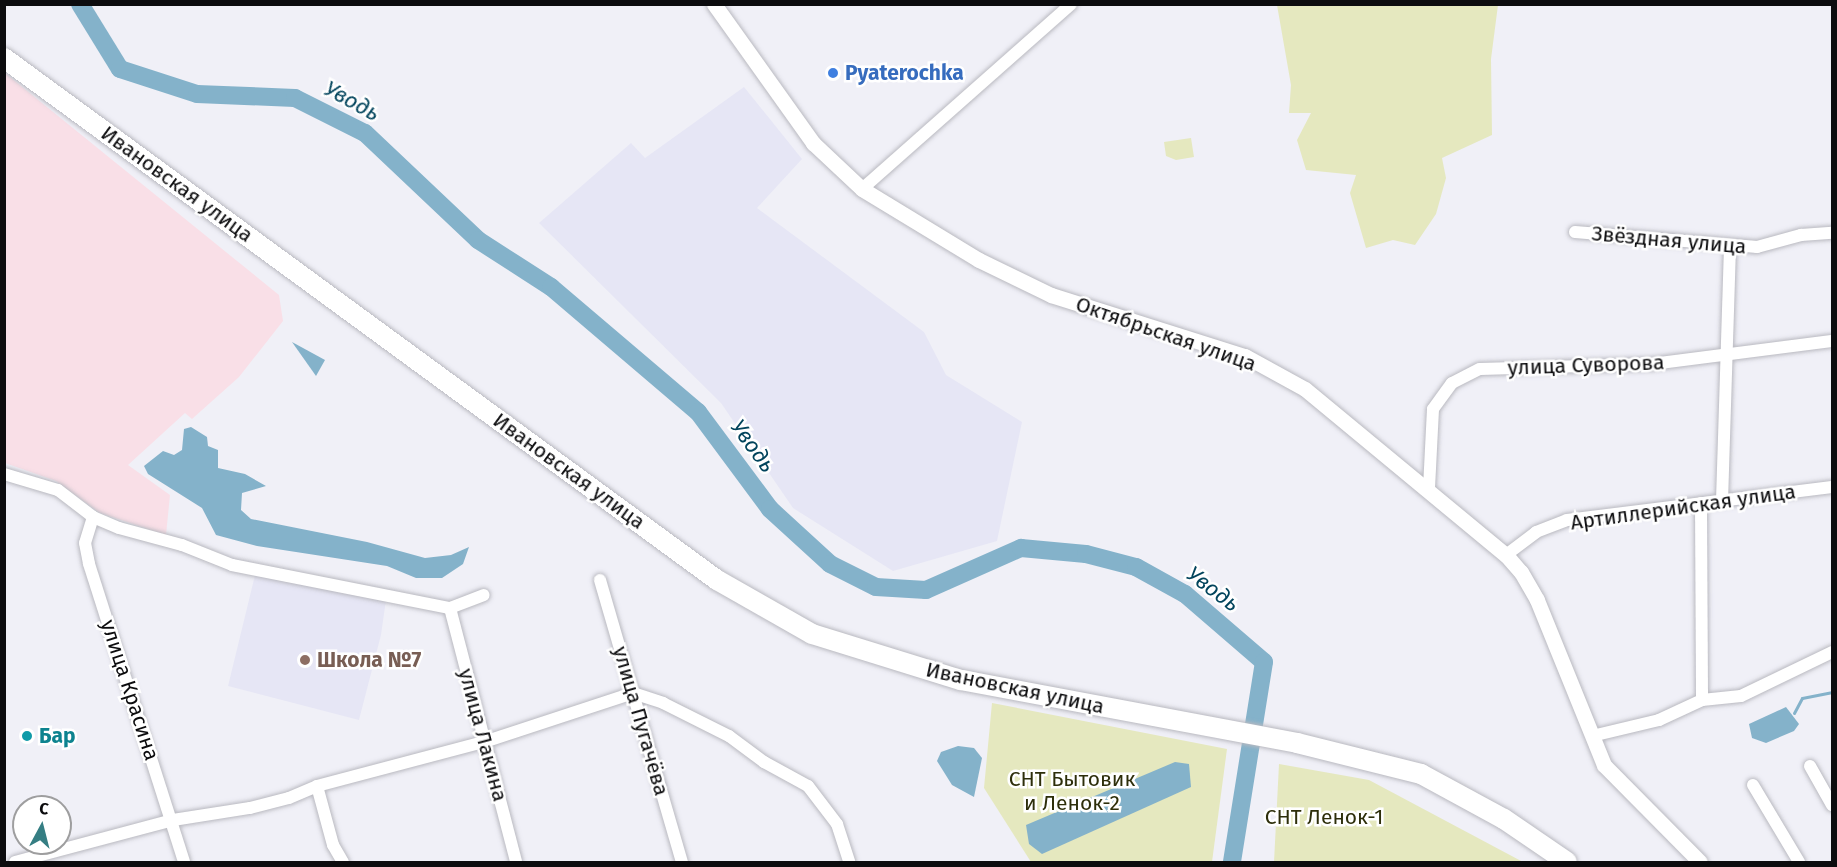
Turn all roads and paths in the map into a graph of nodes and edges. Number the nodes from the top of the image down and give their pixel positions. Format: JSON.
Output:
{"nodes":[{"id":1,"x":714,"y":4,"type":"edge"},
{"id":2,"x":1071,"y":4,"type":"edge"},
{"id":3,"x":4,"y":58,"type":"edge"},
{"id":4,"x":862,"y":189,"type":"junction"},
{"id":5,"x":1575,"y":232,"type":"dead end"},
{"id":6,"x":1833,"y":233,"type":"edge"},
{"id":7,"x":1730,"y":245,"type":"junction"},
{"id":8,"x":1833,"y":341,"type":"edge"},
{"id":9,"x":1724,"y":356,"type":"junction"},
{"id":10,"x":4,"y":474,"type":"edge"},
{"id":11,"x":1833,"y":487,"type":"edge"},
{"id":12,"x":1429,"y":488,"type":"junction"},
{"id":13,"x":1722,"y":501,"type":"junction"},
{"id":14,"x":1701,"y":503,"type":"junction"},
{"id":15,"x":93,"y":517,"type":"junction"},
{"id":16,"x":1506,"y":555,"type":"junction"},
{"id":17,"x":600,"y":580,"type":"dead end"},
{"id":18,"x":484,"y":595,"type":"dead end"},
{"id":19,"x":450,"y":608,"type":"junction"},
{"id":20,"x":1833,"y":652,"type":"edge"},
{"id":21,"x":633,"y":693,"type":"junction"},
{"id":22,"x":1702,"y":700,"type":"junction"},
{"id":23,"x":1592,"y":736,"type":"junction"},
{"id":24,"x":484,"y":742,"type":"junction"},
{"id":25,"x":1810,"y":766,"type":"dead end"},
{"id":26,"x":1753,"y":785,"type":"dead end"},
{"id":27,"x":317,"y":786,"type":"junction"},
{"id":28,"x":1833,"y":805,"type":"edge"},
{"id":29,"x":172,"y":820,"type":"junction"},
{"id":30,"x":15,"y":862,"type":"edge"},
{"id":31,"x":184,"y":862,"type":"edge"},
{"id":32,"x":343,"y":862,"type":"edge"},
{"id":33,"x":516,"y":862,"type":"edge"},
{"id":34,"x":682,"y":862,"type":"edge"},
{"id":35,"x":849,"y":862,"type":"edge"},
{"id":36,"x":1567,"y":862,"type":"edge"},
{"id":37,"x":1700,"y":862,"type":"edge"},
{"id":38,"x":1799,"y":862,"type":"edge"}],
"edges":[{"from":1,"to":4,"type":"street","name":"Октябрьская улица"},
{"from":2,"to":4,"type":"street"},
{"from":3,"to":36,"type":"main road","name":"Ивановская улица"},
{"from":4,"to":12,"type":"street","name":"Октябрьская улица"},
{"from":5,"to":7,"type":"street","name":"Звёздная улица"},
{"from":6,"to":7,"type":"street","name":"Звёздная улица"},
{"from":7,"to":9,"type":"street"},
{"from":8,"to":9,"type":"street","name":"улица Суворова"},
{"from":9,"to":12,"type":"street","name":"улица Суворова"},
{"from":9,"to":13,"type":"street"},
{"from":10,"to":15,"type":"street"},
{"from":11,"to":13,"type":"street","name":"Артиллерийская улица"},
{"from":12,"to":16,"type":"street","name":"Октябрьская улица"},
{"from":13,"to":14,"type":"street","name":"Артиллерийская улица"},
{"from":14,"to":16,"type":"street","name":"Артиллерийская улица"},
{"from":14,"to":22,"type":"street"},
{"from":15,"to":19,"type":"street"},
{"from":15,"to":29,"type":"street","name":"улица Красина"},
{"from":16,"to":23,"type":"street","name":"Октябрьская улица"},
{"from":17,"to":21,"type":"street","name":"улица Пугачёва"},
{"from":18,"to":19,"type":"street"},
{"from":19,"to":24,"type":"street","name":"улица Лакина"},
{"from":20,"to":22,"type":"street"},
{"from":21,"to":24,"type":"street"},
{"from":21,"to":34,"type":"street","name":"улица Пугачёва"},
{"from":21,"to":35,"type":"street"},
{"from":22,"to":23,"type":"street"},
{"from":23,"to":37,"type":"street","name":"Октябрьская улица"},
{"from":24,"to":27,"type":"street"},
{"from":24,"to":33,"type":"street","name":"улица Лакина"},
{"from":25,"to":28,"type":"street"},
{"from":26,"to":38,"type":"street"},
{"from":27,"to":29,"type":"street"},
{"from":27,"to":32,"type":"street"},
{"from":29,"to":30,"type":"street"},
{"from":29,"to":31,"type":"street","name":"улица Красина"}]}
